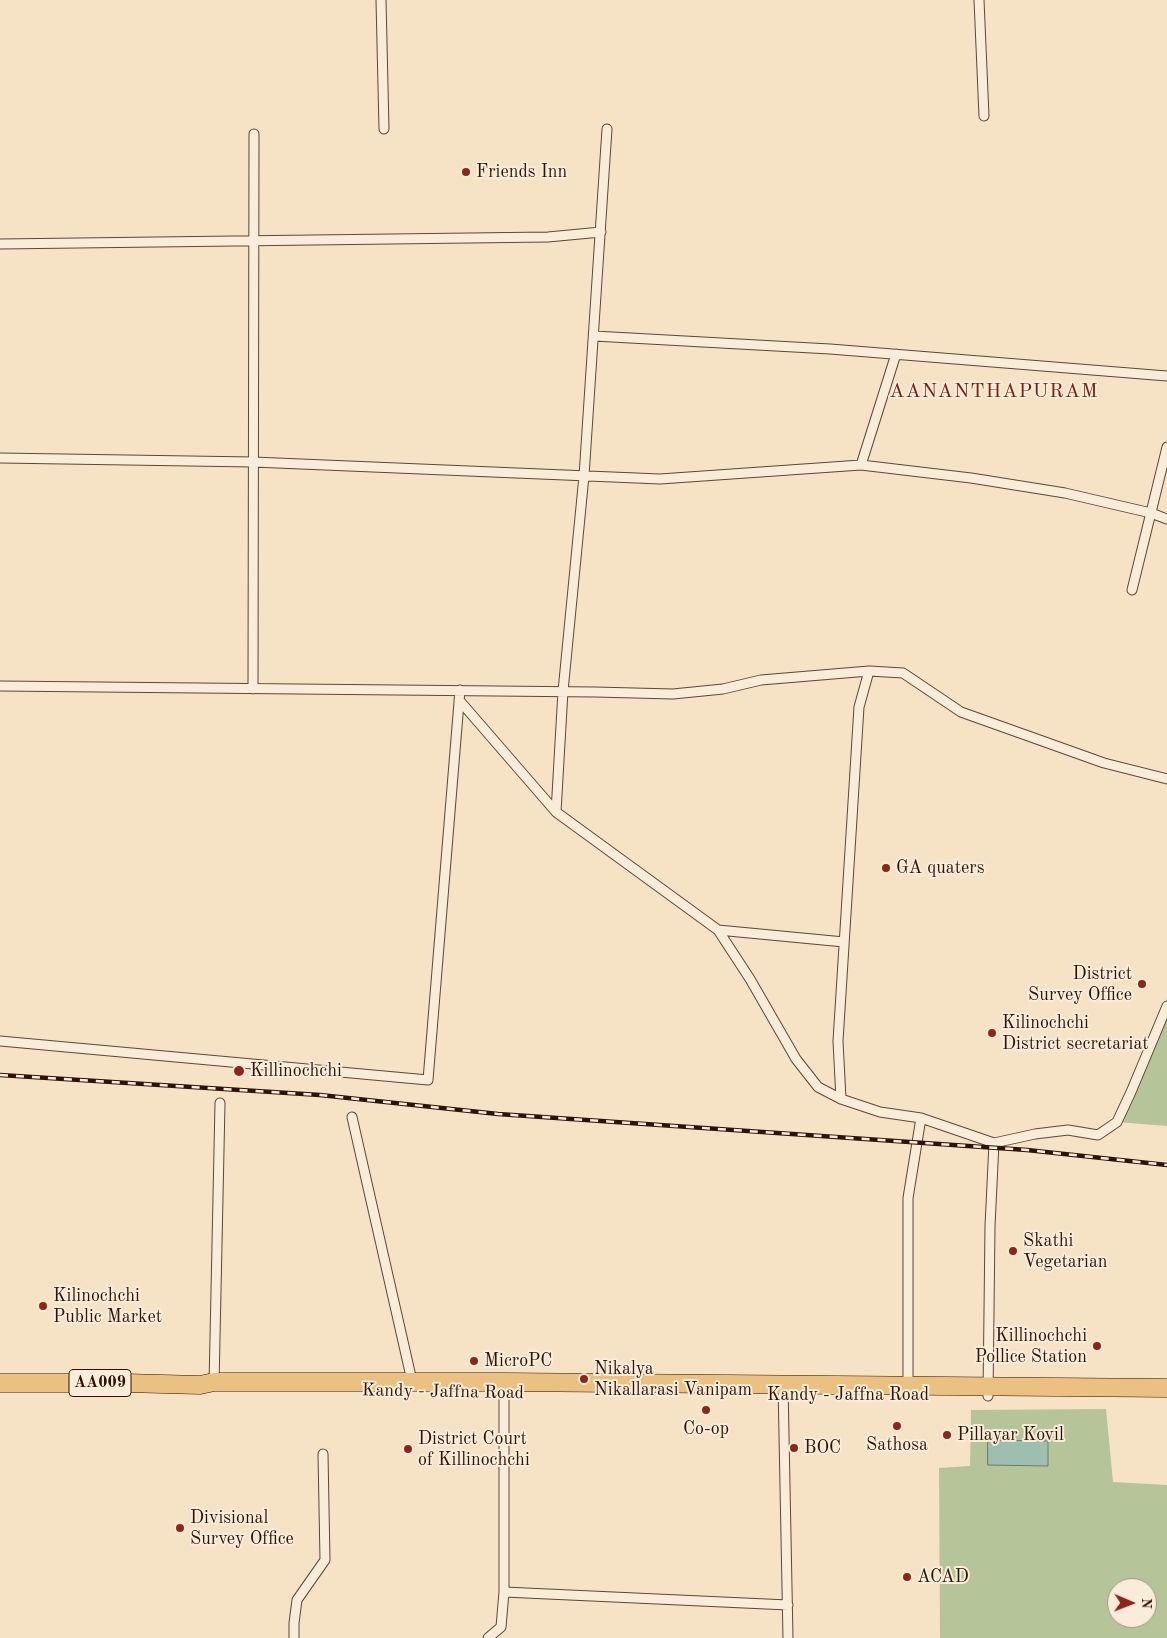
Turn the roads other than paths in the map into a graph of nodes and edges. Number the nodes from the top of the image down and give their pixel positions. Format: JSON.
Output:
{"nodes":[{"id":1,"x":381,"y":0,"type":"edge"},
{"id":2,"x":979,"y":0,"type":"edge"},
{"id":3,"x":984,"y":116,"type":"dead end"},
{"id":4,"x":384,"y":129,"type":"dead end"},
{"id":5,"x":607,"y":129,"type":"dead end"},
{"id":6,"x":254,"y":134,"type":"dead end"},
{"id":7,"x":601,"y":232,"type":"junction"},
{"id":8,"x":253,"y":241,"type":"junction"},
{"id":9,"x":0,"y":244,"type":"edge"},
{"id":10,"x":594,"y":336,"type":"junction"},
{"id":11,"x":896,"y":354,"type":"junction"},
{"id":12,"x":1167,"y":376,"type":"edge"},
{"id":13,"x":1167,"y":447,"type":"edge"},
{"id":14,"x":0,"y":458,"type":"edge"},
{"id":15,"x":253,"y":462,"type":"junction"},
{"id":16,"x":861,"y":465,"type":"junction"},
{"id":17,"x":584,"y":476,"type":"junction"},
{"id":18,"x":1150,"y":513,"type":"junction"},
{"id":19,"x":1167,"y":519,"type":"edge"},
{"id":20,"x":1132,"y":590,"type":"dead end"},
{"id":21,"x":869,"y":671,"type":"junction"},
{"id":22,"x":0,"y":686,"type":"edge"},
{"id":23,"x":253,"y":689,"type":"junction"},
{"id":24,"x":460,"y":690,"type":"junction"},
{"id":25,"x":563,"y":691,"type":"junction"},
{"id":26,"x":459,"y":700,"type":"junction"},
{"id":27,"x":1167,"y":779,"type":"edge"},
{"id":28,"x":556,"y":812,"type":"junction"},
{"id":29,"x":718,"y":930,"type":"junction"},
{"id":30,"x":844,"y":942,"type":"junction"},
{"id":31,"x":1167,"y":1006,"type":"edge"},
{"id":32,"x":0,"y":1040,"type":"edge"},
{"id":33,"x":841,"y":1099,"type":"junction"},
{"id":34,"x":220,"y":1102,"type":"dead end"},
{"id":35,"x":352,"y":1118,"type":"dead end"},
{"id":36,"x":921,"y":1118,"type":"junction"},
{"id":37,"x":994,"y":1143,"type":"junction"},
{"id":38,"x":412,"y":1381,"type":"junction"},
{"id":39,"x":0,"y":1384,"type":"edge"},
{"id":40,"x":908,"y":1385,"type":"junction"},
{"id":41,"x":209,"y":1386,"type":"junction"},
{"id":42,"x":504,"y":1387,"type":"junction"},
{"id":43,"x":1167,"y":1388,"type":"edge"},
{"id":44,"x":783,"y":1389,"type":"junction"},
{"id":45,"x":988,"y":1391,"type":"junction"},
{"id":46,"x":1167,"y":1399,"type":"edge"},
{"id":47,"x":323,"y":1454,"type":"dead end"},
{"id":48,"x":504,"y":1592,"type":"junction"},
{"id":49,"x":788,"y":1605,"type":"junction"},
{"id":50,"x":294,"y":1638,"type":"edge"},
{"id":51,"x":488,"y":1638,"type":"edge"},
{"id":52,"x":788,"y":1638,"type":"edge"}],
"edges":[{"from":1,"to":4,"type":"street"},
{"from":2,"to":3,"type":"street"},
{"from":5,"to":7,"type":"street"},
{"from":6,"to":8,"type":"street"},
{"from":7,"to":8,"type":"street"},
{"from":7,"to":10,"type":"street"},
{"from":8,"to":9,"type":"street"},
{"from":8,"to":15,"type":"street"},
{"from":10,"to":11,"type":"street"},
{"from":10,"to":17,"type":"street"},
{"from":11,"to":12,"type":"street"},
{"from":11,"to":16,"type":"street"},
{"from":13,"to":18,"type":"street"},
{"from":14,"to":15,"type":"street"},
{"from":15,"to":17,"type":"street"},
{"from":15,"to":23,"type":"street"},
{"from":16,"to":17,"type":"street"},
{"from":16,"to":18,"type":"street"},
{"from":17,"to":25,"type":"street"},
{"from":18,"to":19,"type":"street"},
{"from":18,"to":20,"type":"street"},
{"from":21,"to":25,"type":"street"},
{"from":21,"to":27,"type":"street"},
{"from":21,"to":30,"type":"street"},
{"from":22,"to":23,"type":"street"},
{"from":23,"to":24,"type":"street"},
{"from":24,"to":25,"type":"street"},
{"from":24,"to":26,"type":"street"},
{"from":25,"to":28,"type":"street"},
{"from":26,"to":28,"type":"street"},
{"from":26,"to":32,"type":"street"},
{"from":28,"to":29,"type":"street"},
{"from":29,"to":30,"type":"street"},
{"from":29,"to":33,"type":"street"},
{"from":30,"to":33,"type":"street"},
{"from":31,"to":37,"type":"street"},
{"from":33,"to":36,"type":"street"},
{"from":34,"to":41,"type":"street"},
{"from":35,"to":38,"type":"street"},
{"from":36,"to":37,"type":"street"},
{"from":36,"to":40,"type":"street"},
{"from":37,"to":45,"type":"street"},
{"from":38,"to":41,"type":"highway","name":"Kandy - Jaffna Road","number":"AA009"},
{"from":38,"to":42,"type":"highway","name":"Kandy - Jaffna Road","number":"AA009"},
{"from":39,"to":41,"type":"highway","name":"Kandy - Jaffna Road","number":"AA009"},
{"from":40,"to":44,"type":"highway","name":"Kandy - Jaffna Road","number":"AA009"},
{"from":40,"to":45,"type":"highway","name":"Kandy - Jaffna Road","number":"AA009"},
{"from":41,"to":42,"type":"highway","name":"Kandy - Jaffna Road","number":"AA009"},
{"from":42,"to":44,"type":"highway","name":"Kandy - Jaffna Road","number":"AA009"},
{"from":42,"to":48,"type":"street"},
{"from":43,"to":45,"type":"highway","name":"Kandy - Jaffna Road","number":"AA009"},
{"from":44,"to":45,"type":"highway","name":"Kandy - Jaffna Road","number":"AA009"},
{"from":44,"to":49,"type":"street"},
{"from":45,"to":46,"type":"highway","name":"Kandy - Jaffna Road","number":"AA009"},
{"from":47,"to":50,"type":"street"},
{"from":48,"to":49,"type":"street"},
{"from":48,"to":51,"type":"street"},
{"from":49,"to":52,"type":"street"}]}
